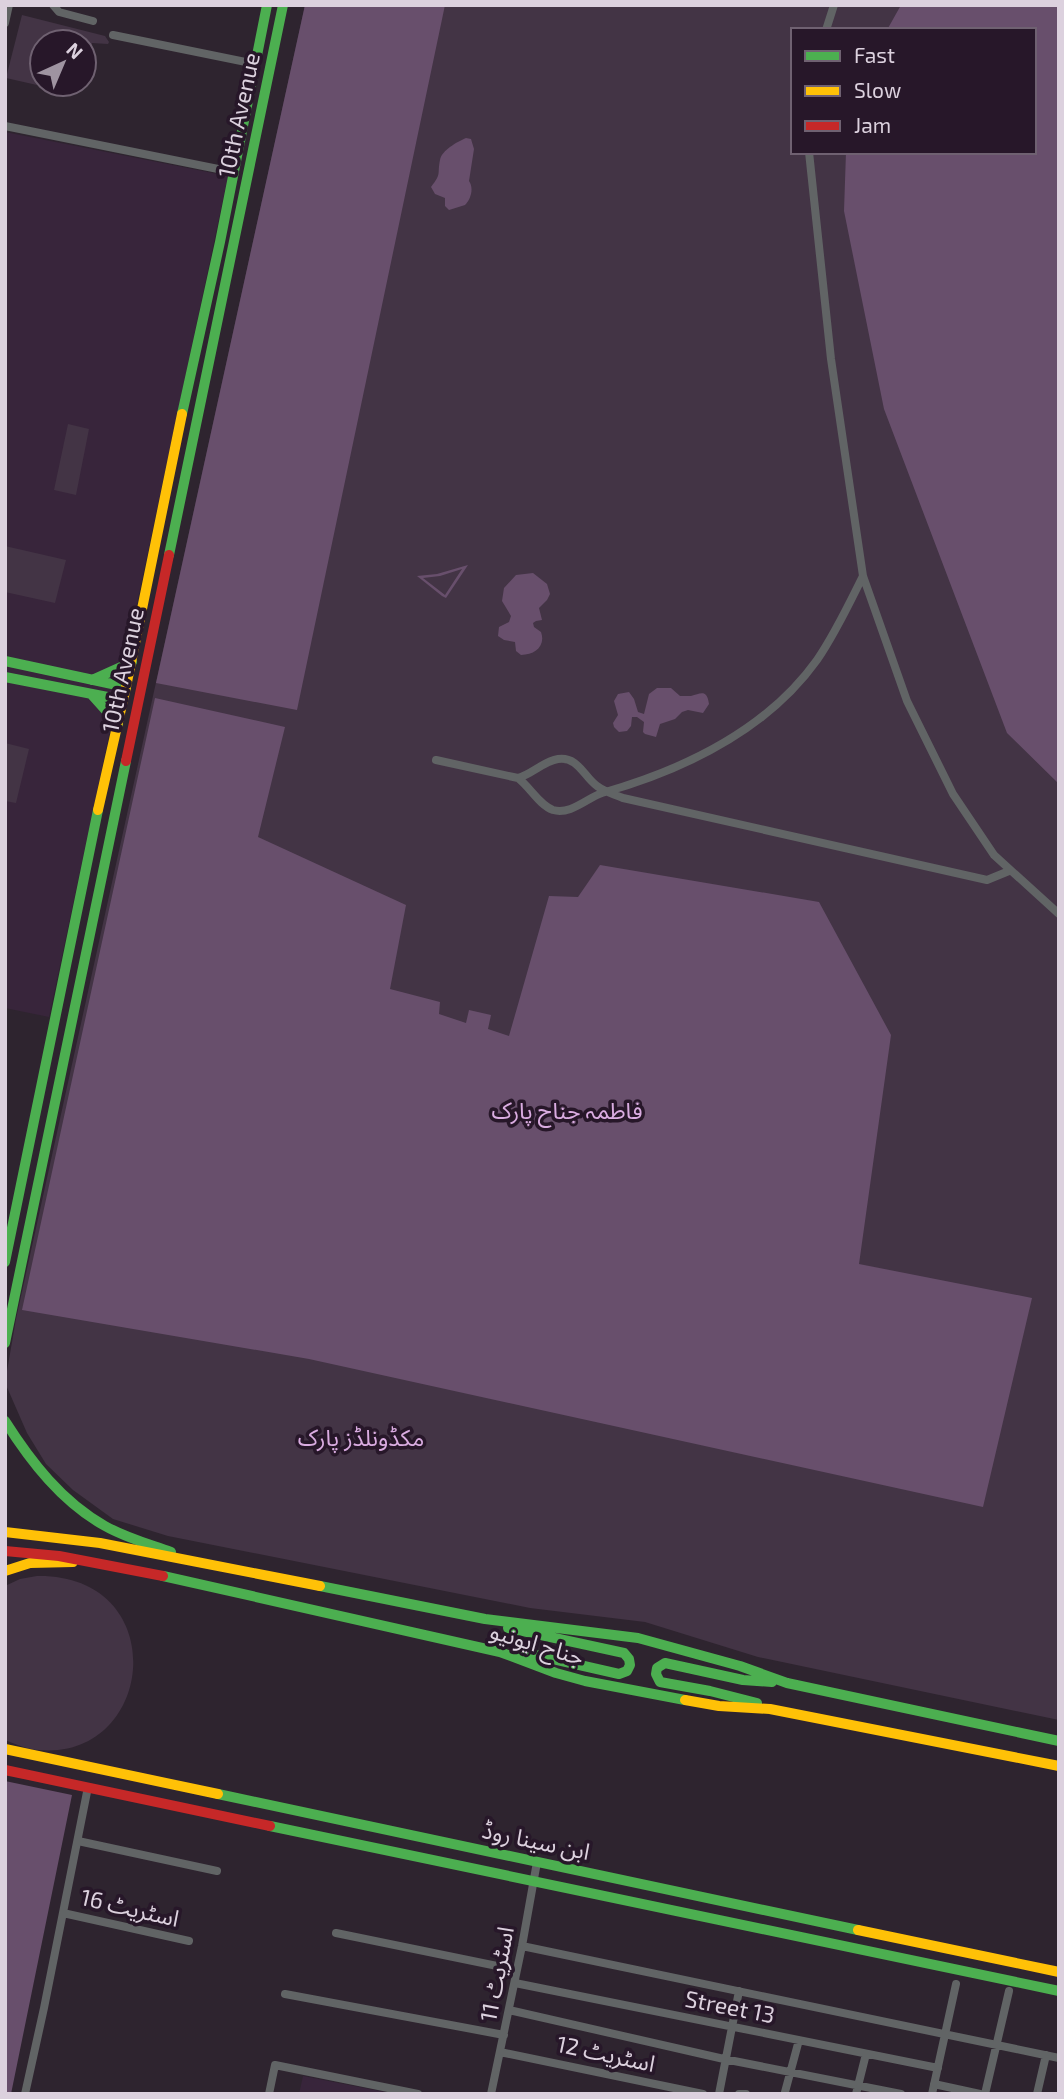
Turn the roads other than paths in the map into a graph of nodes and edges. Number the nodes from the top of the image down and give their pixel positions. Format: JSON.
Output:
{"nodes":[{"id":1,"x":9,"y":5,"type":"edge"},
{"id":2,"x":53,"y":5,"type":"edge"},
{"id":3,"x":267,"y":5,"type":"edge"},
{"id":4,"x":283,"y":5,"type":"edge"},
{"id":5,"x":834,"y":5,"type":"edge"},
{"id":6,"x":93,"y":20,"type":"dead end"},
{"id":7,"x":5,"y":23,"type":"edge"},
{"id":8,"x":827,"y":28,"type":"edge"},
{"id":9,"x":113,"y":36,"type":"dead end"},
{"id":10,"x":256,"y":64,"type":"junction"},
{"id":11,"x":5,"y":126,"type":"edge"},
{"id":12,"x":809,"y":154,"type":"edge"},
{"id":13,"x":233,"y":173,"type":"junction"},
{"id":14,"x":211,"y":281,"type":"junction"},
{"id":15,"x":226,"y":284,"type":"junction"},
{"id":16,"x":159,"y":528,"type":"junction"},
{"id":17,"x":173,"y":533,"type":"junction"},
{"id":18,"x":863,"y":576,"type":"junction"},
{"id":19,"x":5,"y":661,"type":"edge"},
{"id":20,"x":132,"y":662,"type":"junction"},
{"id":21,"x":5,"y":677,"type":"edge"},
{"id":22,"x":92,"y":680,"type":"junction"},
{"id":23,"x":126,"y":687,"type":"junction"},
{"id":24,"x":92,"y":695,"type":"junction"},
{"id":25,"x":123,"y":700,"type":"junction"},
{"id":26,"x":118,"y":724,"type":"junction"},
{"id":27,"x":436,"y":760,"type":"dead end"},
{"id":28,"x":518,"y":778,"type":"junction"},
{"id":29,"x":607,"y":792,"type":"junction"},
{"id":30,"x":1009,"y":871,"type":"junction"},
{"id":31,"x":1059,"y":914,"type":"edge"},
{"id":32,"x":39,"y":1103,"type":"junction"},
{"id":33,"x":55,"y":1106,"type":"junction"},
{"id":34,"x":5,"y":1262,"type":"edge"},
{"id":35,"x":5,"y":1343,"type":"edge"},
{"id":36,"x":5,"y":1421,"type":"edge"},
{"id":37,"x":5,"y":1532,"type":"edge"},
{"id":38,"x":5,"y":1551,"type":"edge"},
{"id":39,"x":189,"y":1559,"type":"junction"},
{"id":40,"x":97,"y":1563,"type":"junction"},
{"id":41,"x":5,"y":1571,"type":"edge"},
{"id":42,"x":485,"y":1619,"type":"junction"},
{"id":43,"x":500,"y":1652,"type":"junction"},
{"id":44,"x":787,"y":1683,"type":"junction"},
{"id":45,"x":770,"y":1709,"type":"junction"},
{"id":46,"x":1059,"y":1741,"type":"edge"},
{"id":47,"x":5,"y":1749,"type":"edge"},
{"id":48,"x":1059,"y":1766,"type":"edge"},
{"id":49,"x":5,"y":1770,"type":"edge"},
{"id":50,"x":88,"y":1787,"type":"junction"},
{"id":51,"x":78,"y":1841,"type":"junction"},
{"id":52,"x":537,"y":1862,"type":"junction"},
{"id":53,"x":217,"y":1871,"type":"dead end"},
{"id":54,"x":534,"y":1881,"type":"junction"},
{"id":55,"x":63,"y":1913,"type":"junction"},
{"id":56,"x":335,"y":1933,"type":"dead end"},
{"id":57,"x":189,"y":1941,"type":"dead end"},
{"id":58,"x":522,"y":1946,"type":"junction"},
{"id":59,"x":517,"y":1970,"type":"junction"},
{"id":60,"x":1059,"y":1972,"type":"edge"},
{"id":61,"x":515,"y":1983,"type":"junction"},
{"id":62,"x":956,"y":1984,"type":"dead end"},
{"id":63,"x":739,"y":1991,"type":"junction"},
{"id":64,"x":1059,"y":1991,"type":"edge"},
{"id":65,"x":1009,"y":1992,"type":"dead end"},
{"id":66,"x":285,"y":1994,"type":"dead end"},
{"id":67,"x":509,"y":2010,"type":"junction"},
{"id":68,"x":732,"y":2027,"type":"junction"},
{"id":69,"x":946,"y":2034,"type":"junction"},
{"id":70,"x":504,"y":2035,"type":"junction"},
{"id":71,"x":799,"y":2040,"type":"junction"},
{"id":72,"x":998,"y":2044,"type":"junction"},
{"id":73,"x":500,"y":2052,"type":"junction"},
{"id":74,"x":866,"y":2054,"type":"junction"},
{"id":75,"x":1046,"y":2055,"type":"junction"},
{"id":76,"x":1059,"y":2058,"type":"edge"},
{"id":77,"x":724,"y":2059,"type":"junction"},
{"id":78,"x":938,"y":2068,"type":"junction"},
{"id":79,"x":791,"y":2072,"type":"junction"},
{"id":80,"x":934,"y":2084,"type":"junction"},
{"id":81,"x":857,"y":2090,"type":"edge"},
{"id":82,"x":785,"y":2092,"type":"dead end"},
{"id":83,"x":25,"y":2094,"type":"edge"},
{"id":84,"x":269,"y":2094,"type":"edge"},
{"id":85,"x":418,"y":2094,"type":"edge"},
{"id":86,"x":491,"y":2094,"type":"edge"},
{"id":87,"x":703,"y":2094,"type":"edge"},
{"id":88,"x":719,"y":2094,"type":"edge"},
{"id":89,"x":739,"y":2094,"type":"edge"},
{"id":90,"x":746,"y":2094,"type":"edge"},
{"id":91,"x":901,"y":2094,"type":"edge"},
{"id":92,"x":932,"y":2094,"type":"edge"},
{"id":93,"x":980,"y":2094,"type":"edge"},
{"id":94,"x":985,"y":2094,"type":"edge"},
{"id":95,"x":1037,"y":2094,"type":"edge"}],
"edges":[{"from":1,"to":7,"type":"street"},
{"from":2,"to":6,"type":"street"},
{"from":3,"to":10,"type":"main road","name":"10th Avenue"},
{"from":4,"to":15,"type":"main road","name":"10th Avenue"},
{"from":5,"to":8,"type":"street"},
{"from":9,"to":10,"type":"street"},
{"from":10,"to":13,"type":"main road","name":"10th Avenue"},
{"from":11,"to":13,"type":"street"},
{"from":12,"to":18,"type":"street"},
{"from":13,"to":14,"type":"main road","name":"10th Avenue"},
{"from":14,"to":15,"type":"main road"},
{"from":14,"to":16,"type":"main road","name":"10th Avenue"},
{"from":15,"to":17,"type":"main road","name":"10th Avenue"},
{"from":16,"to":17,"type":"main road"},
{"from":16,"to":20,"type":"main road","name":"10th Avenue"},
{"from":17,"to":33,"type":"main road","name":"10th Avenue"},
{"from":18,"to":29,"type":"street"},
{"from":18,"to":30,"type":"street"},
{"from":19,"to":22,"type":"main road"},
{"from":20,"to":22,"type":"main road"},
{"from":20,"to":23,"type":"main road","name":"10th Avenue"},
{"from":21,"to":24,"type":"main road"},
{"from":22,"to":23,"type":"main road"},
{"from":23,"to":25,"type":"main road","name":"10th Avenue"},
{"from":24,"to":25,"type":"main road"},
{"from":24,"to":26,"type":"main road"},
{"from":25,"to":26,"type":"main road","name":"10th Avenue"},
{"from":26,"to":32,"type":"main road","name":"10th Avenue"},
{"from":27,"to":28,"type":"street"},
{"from":28,"to":29,"type":"street"},
{"from":28,"to":29,"type":"street"},
{"from":29,"to":30,"type":"street"},
{"from":30,"to":31,"type":"street"},
{"from":32,"to":33,"type":"main road"},
{"from":32,"to":34,"type":"main road","name":"10th Avenue"},
{"from":33,"to":35,"type":"main road","name":"10th Avenue"},
{"from":36,"to":39,"type":"main road"},
{"from":37,"to":39,"type":"main road","name":"جناح ایونیو"},
{"from":38,"to":40,"type":"main road","name":"جناح ایونیو"},
{"from":39,"to":42,"type":"main road","name":"جناح ایونیو"},
{"from":40,"to":41,"type":"main road"},
{"from":40,"to":43,"type":"main road","name":"جناح ایونیو"},
{"from":42,"to":43,"type":"main road"},
{"from":42,"to":44,"type":"main road","name":"جناح ایونیو"},
{"from":43,"to":45,"type":"main road","name":"جناح ایونیو"},
{"from":44,"to":45,"type":"main road"},
{"from":44,"to":46,"type":"main road","name":"جناح ایونیو"},
{"from":45,"to":48,"type":"main road","name":"جناح ایونیو"},
{"from":47,"to":52,"type":"main road","name":"ابن سینا روڈ"},
{"from":49,"to":50,"type":"main road","name":"ابن سینا روڈ"},
{"from":50,"to":51,"type":"street"},
{"from":50,"to":54,"type":"main road","name":"ابن سینا روڈ"},
{"from":51,"to":53,"type":"street"},
{"from":51,"to":55,"type":"street"},
{"from":52,"to":54,"type":"street","name":"اسٹریٹ 11"},
{"from":52,"to":60,"type":"main road","name":"ابن سینا روڈ"},
{"from":54,"to":58,"type":"street","name":"اسٹریٹ 11"},
{"from":54,"to":64,"type":"main road","name":"ابن سینا روڈ"},
{"from":55,"to":57,"type":"street","name":"اسٹریٹ 16"},
{"from":55,"to":83,"type":"street"},
{"from":56,"to":59,"type":"street"},
{"from":58,"to":59,"type":"street","name":"اسٹریٹ 11"},
{"from":58,"to":63,"type":"street"},
{"from":59,"to":61,"type":"street","name":"اسٹریٹ 11"},
{"from":61,"to":67,"type":"street","name":"اسٹریٹ 11"},
{"from":61,"to":68,"type":"street","name":"Street 13"},
{"from":62,"to":69,"type":"street"},
{"from":63,"to":68,"type":"street"},
{"from":63,"to":69,"type":"street"},
{"from":65,"to":72,"type":"street"},
{"from":66,"to":70,"type":"street"},
{"from":67,"to":70,"type":"street","name":"اسٹریٹ 11"},
{"from":67,"to":77,"type":"street"},
{"from":68,"to":71,"type":"street","name":"Street 13"},
{"from":68,"to":77,"type":"street"},
{"from":69,"to":72,"type":"street"},
{"from":69,"to":78,"type":"street"},
{"from":70,"to":73,"type":"street","name":"اسٹریٹ 11"},
{"from":71,"to":74,"type":"street","name":"Street 13"},
{"from":71,"to":79,"type":"street"},
{"from":72,"to":75,"type":"street"},
{"from":72,"to":94,"type":"street"},
{"from":73,"to":86,"type":"street","name":"اسٹریٹ 11"},
{"from":73,"to":87,"type":"street","name":"اسٹریٹ 12"},
{"from":74,"to":78,"type":"street","name":"Street 13"},
{"from":74,"to":81,"type":"street"},
{"from":75,"to":76,"type":"street"},
{"from":75,"to":95,"type":"street"},
{"from":77,"to":79,"type":"street"},
{"from":77,"to":88,"type":"street"},
{"from":78,"to":80,"type":"street"},
{"from":79,"to":81,"type":"street"},
{"from":79,"to":82,"type":"street"},
{"from":80,"to":92,"type":"street"},
{"from":80,"to":93,"type":"street"},
{"from":81,"to":91,"type":"street"},
{"from":84,"to":85,"type":"street"},
{"from":89,"to":90,"type":"street"}]}
